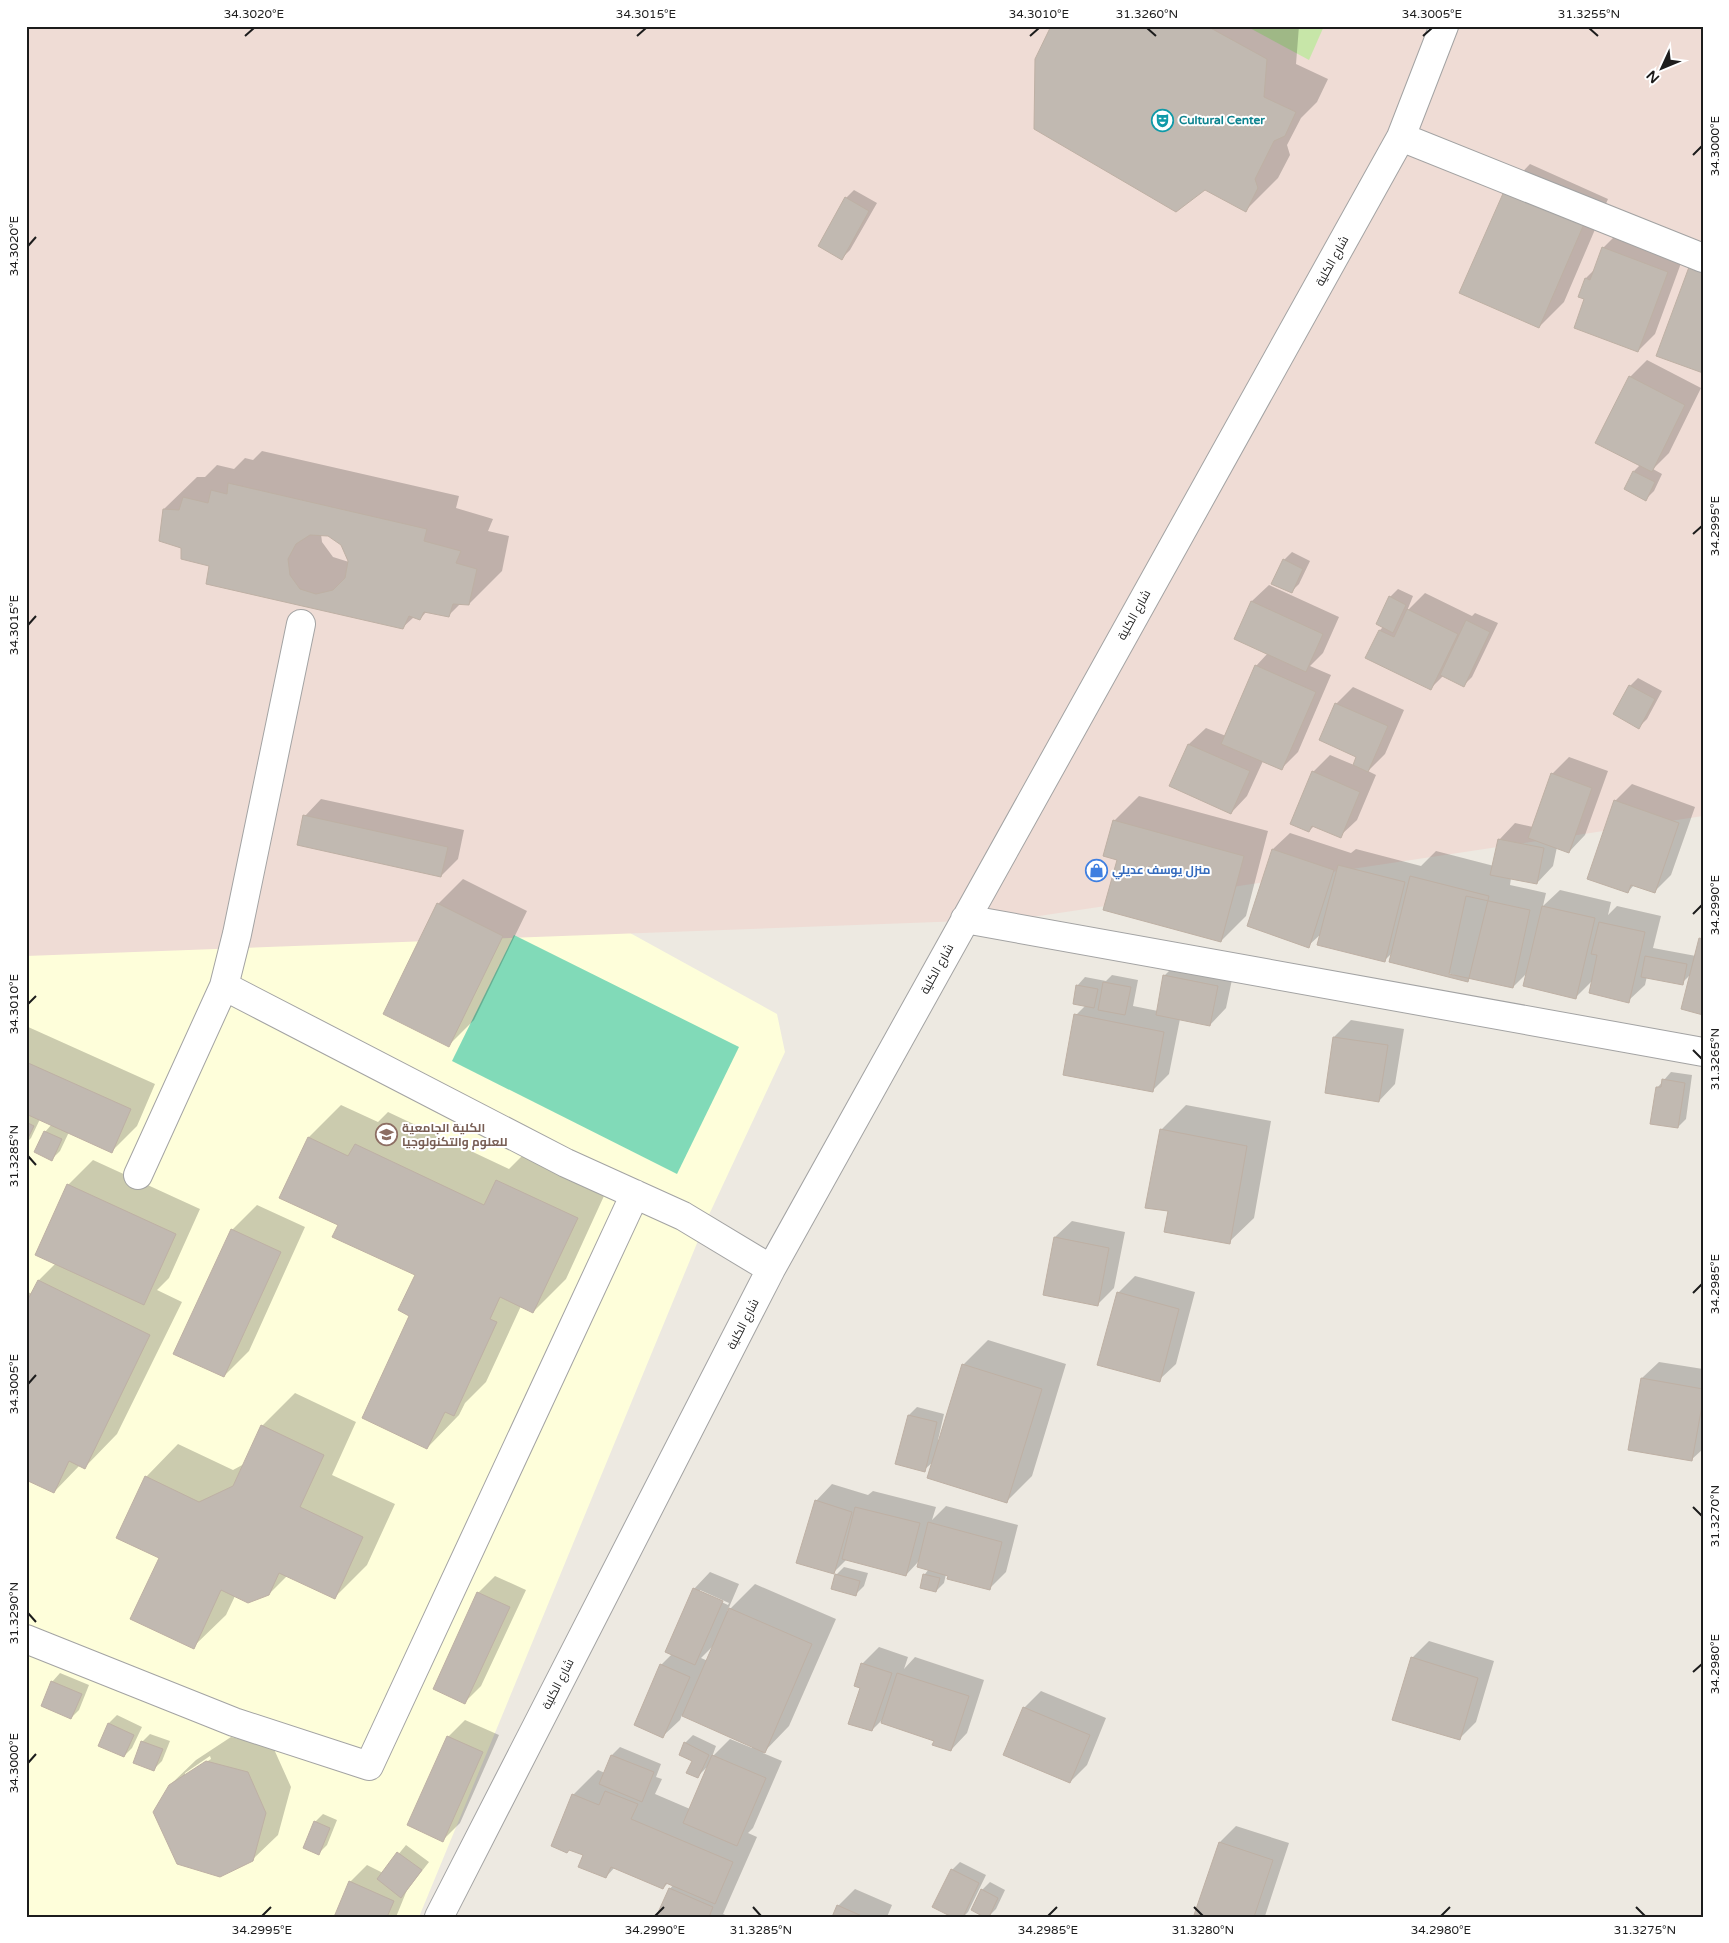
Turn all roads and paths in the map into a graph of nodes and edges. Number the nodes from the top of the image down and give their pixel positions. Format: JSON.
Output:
{"nodes":[{"id":1,"x":1444,"y":26,"type":"edge"},
{"id":2,"x":1401,"y":137,"type":"junction"},
{"id":3,"x":1703,"y":258,"type":"edge"},
{"id":4,"x":301,"y":624,"type":"dead end"},
{"id":5,"x":965,"y":919,"type":"junction"},
{"id":6,"x":224,"y":986,"type":"junction"},
{"id":7,"x":1703,"y":1052,"type":"edge"},
{"id":8,"x":138,"y":1175,"type":"dead end"},
{"id":9,"x":635,"y":1194,"type":"junction"},
{"id":10,"x":771,"y":1269,"type":"junction"},
{"id":11,"x":26,"y":1639,"type":"edge"},
{"id":12,"x":439,"y":1916,"type":"edge"}],
"edges":[{"from":1,"to":2,"type":"street","name":"شارع الكلية"},
{"from":2,"to":3,"type":"street"},
{"from":2,"to":5,"type":"street","name":"شارع الكلية"},
{"from":4,"to":6,"type":"street"},
{"from":5,"to":7,"type":"street"},
{"from":5,"to":10,"type":"street","name":"شارع الكلية"},
{"from":6,"to":8,"type":"street"},
{"from":6,"to":9,"type":"street"},
{"from":9,"to":10,"type":"street"},
{"from":9,"to":11,"type":"street"},
{"from":10,"to":12,"type":"street","name":"شارع الكلية"}]}
